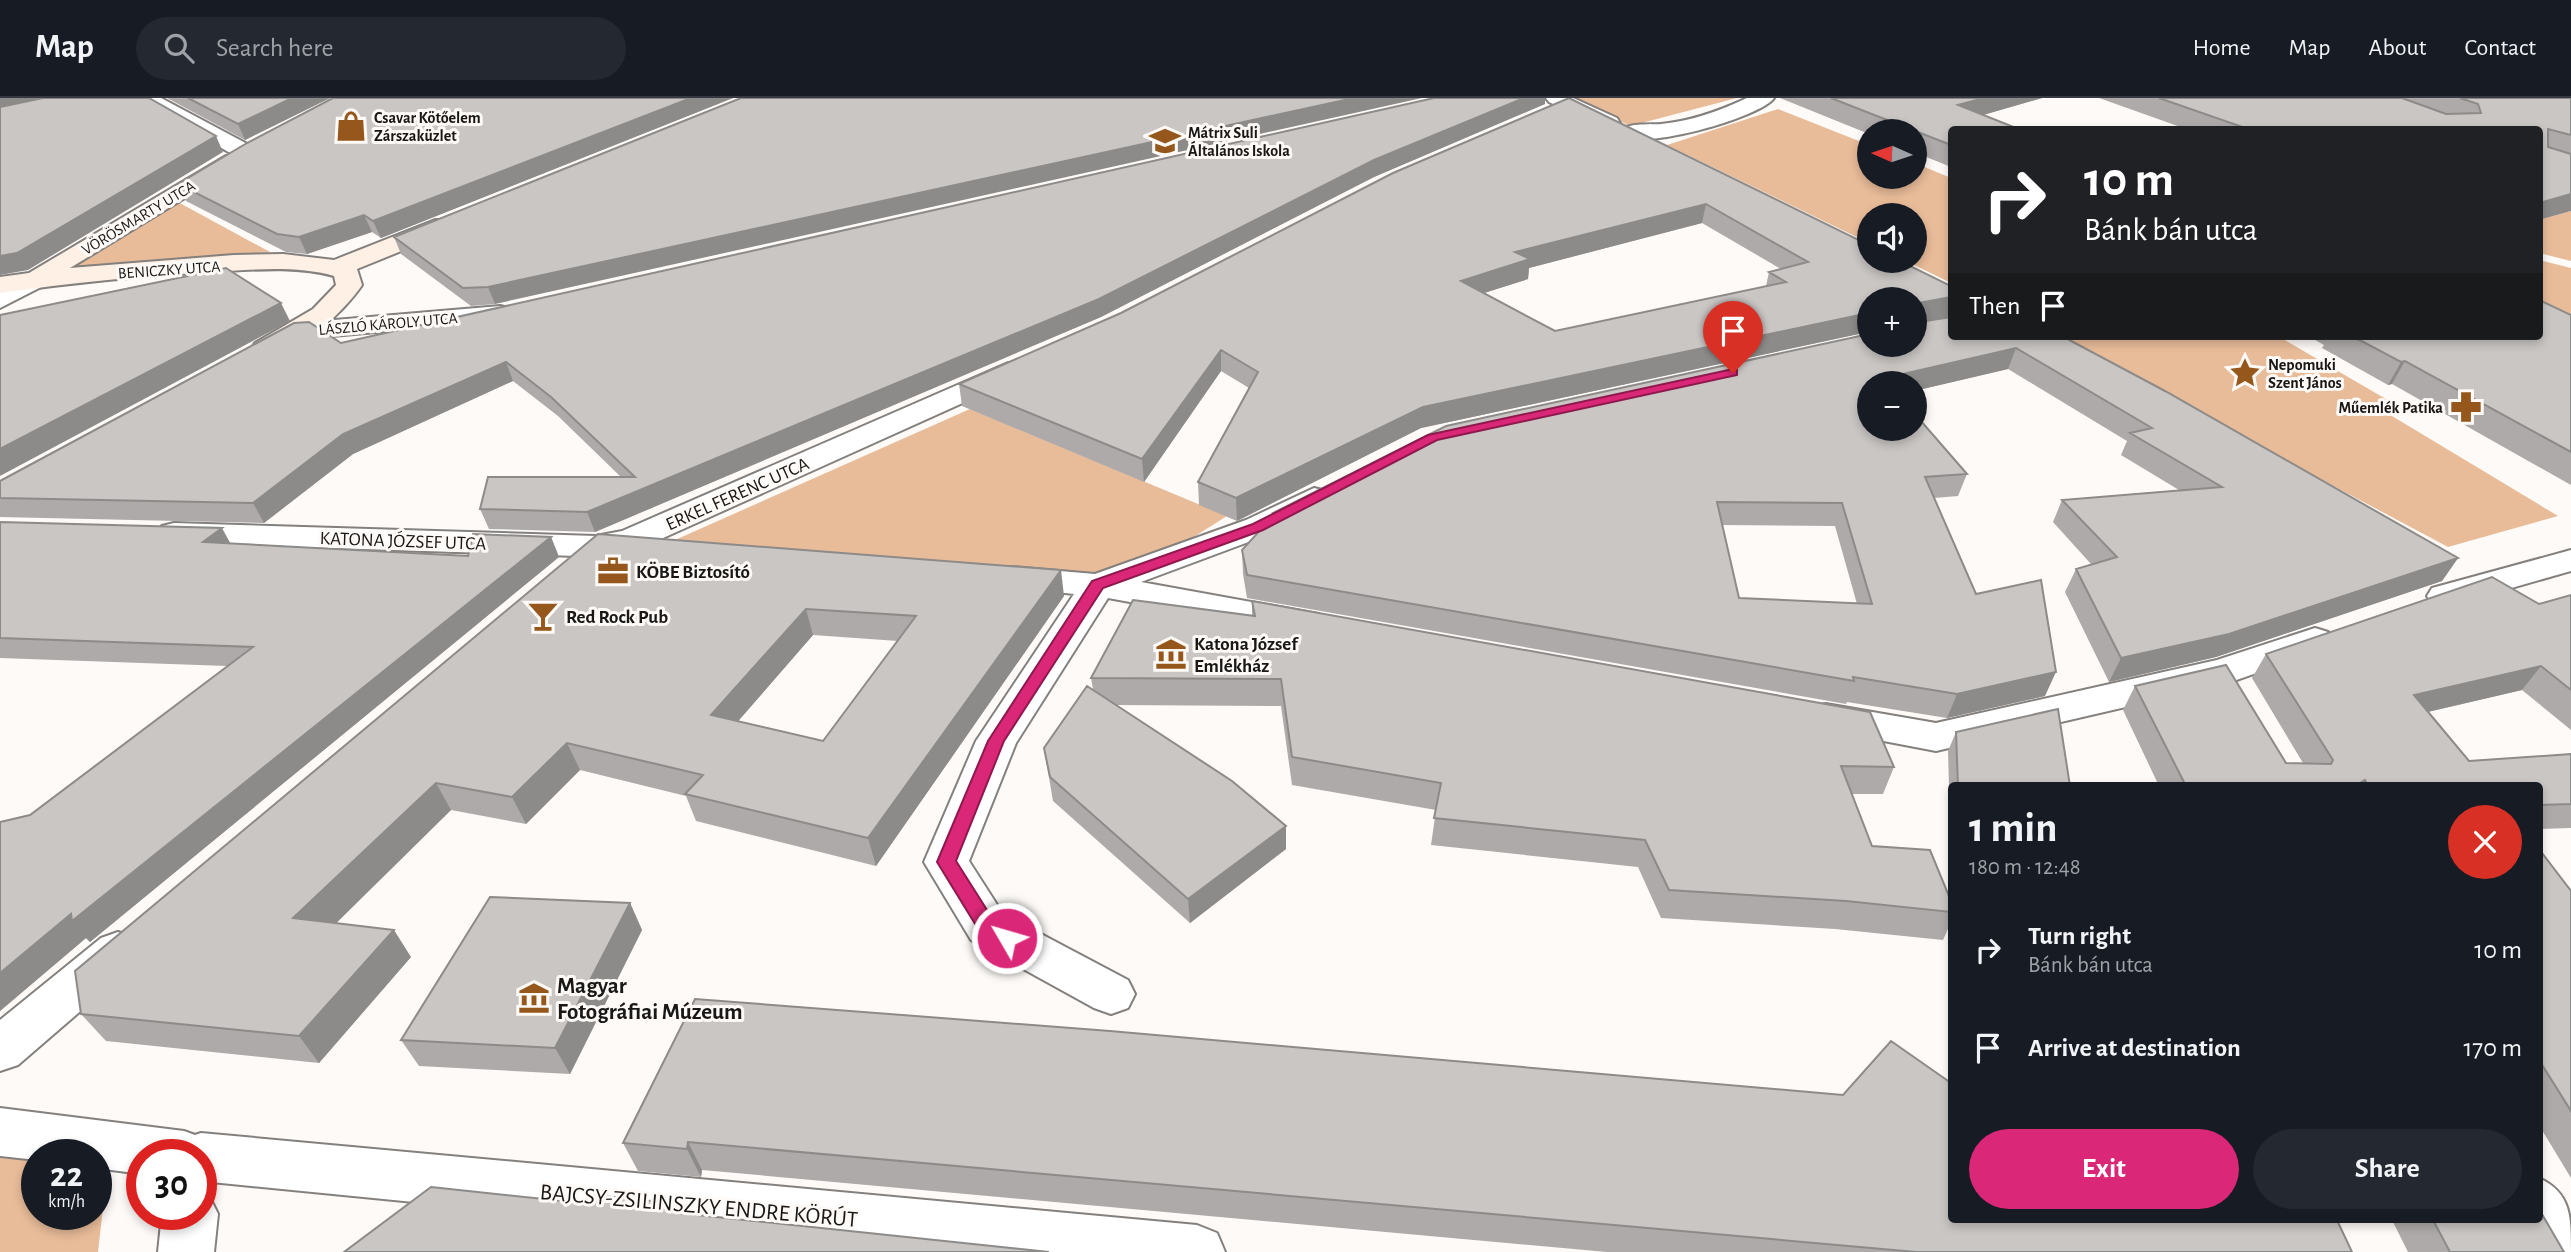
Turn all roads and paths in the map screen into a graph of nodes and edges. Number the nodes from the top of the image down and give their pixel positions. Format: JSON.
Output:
{"nodes":[{"id":1,"x":146,"y":98,"type":"edge"},
{"id":2,"x":1764,"y":98,"type":"edge"},
{"id":3,"x":1552,"y":108,"type":"edge"},
{"id":4,"x":1629,"y":133,"type":"junction"},
{"id":5,"x":269,"y":139,"type":"edge"},
{"id":6,"x":1665,"y":150,"type":"edge"},
{"id":7,"x":245,"y":152,"type":"junction"},
{"id":8,"x":466,"y":216,"type":"edge"},
{"id":9,"x":339,"y":267,"type":"junction"},
{"id":10,"x":34,"y":280,"type":"junction"},
{"id":11,"x":0,"y":285,"type":"edge"},
{"id":12,"x":0,"y":300,"type":"edge"},
{"id":13,"x":522,"y":309,"type":"edge"},
{"id":14,"x":299,"y":331,"type":"junction"},
{"id":15,"x":1036,"y":360,"type":"edge"},
{"id":16,"x":239,"y":363,"type":"edge"},
{"id":17,"x":1345,"y":482,"type":"edge"},
{"id":18,"x":139,"y":532,"type":"edge"},
{"id":19,"x":600,"y":545,"type":"junction"},
{"id":20,"x":683,"y":552,"type":"edge"},
{"id":21,"x":2455,"y":560,"type":"edge"},
{"id":22,"x":2566,"y":565,"type":"edge"},
{"id":23,"x":987,"y":576,"type":"edge"},
{"id":24,"x":558,"y":580,"type":"edge"},
{"id":25,"x":2491,"y":580,"type":"junction"},
{"id":26,"x":1098,"y":585,"type":"junction"},
{"id":27,"x":2415,"y":606,"type":"edge"},
{"id":28,"x":2352,"y":628,"type":"edge"},
{"id":29,"x":1345,"y":630,"type":"edge"},
{"id":30,"x":2225,"y":671,"type":"junction"},
{"id":31,"x":2245,"y":705,"type":"edge"},
{"id":32,"x":1798,"y":712,"type":"edge"},
{"id":33,"x":137,"y":935,"type":"edge"},
{"id":34,"x":1111,"y":994,"type":"dead end"},
{"id":35,"x":0,"y":1050,"type":"edge"},
{"id":36,"x":0,"y":1132,"type":"edge"},
{"id":37,"x":126,"y":1148,"type":"edge"},
{"id":38,"x":217,"y":1159,"type":"edge"},
{"id":39,"x":2543,"y":1211,"type":"edge"},
{"id":40,"x":188,"y":1230,"type":"edge"},
{"id":41,"x":186,"y":1252,"type":"edge"},
{"id":42,"x":1197,"y":1252,"type":"edge"},
{"id":43,"x":2567,"y":1252,"type":"edge"}],
"edges":[{"from":1,"to":7,"type":"street"},
{"from":2,"to":4,"type":"street"},
{"from":3,"to":4,"type":"street"},
{"from":4,"to":6,"type":"street"},
{"from":5,"to":7,"type":"street","name":"VÖRÖSMARTY UTCA"},
{"from":7,"to":10,"type":"street","name":"VÖRÖSMARTY UTCA"},
{"from":8,"to":9,"type":"street"},
{"from":9,"to":10,"type":"street","name":"BENICZKY UTCA"},
{"from":9,"to":14,"type":"street"},
{"from":10,"to":11,"type":"street","name":"BENICZKY UTCA"},
{"from":10,"to":12,"type":"street","name":"VÖRÖSMARTY UTCA"},
{"from":13,"to":14,"type":"street","name":"LÁSZLÓ KÁROLY UTCA"},
{"from":14,"to":16,"type":"street"},
{"from":15,"to":19,"type":"street","name":"ERKEL FERENC UTCA"},
{"from":17,"to":26,"type":"street"},
{"from":18,"to":19,"type":"street","name":"KATONA JÓZSEF UTCA"},
{"from":19,"to":20,"type":"street","name":"KATONA JÓZSEF UTCA"},
{"from":19,"to":24,"type":"street","name":"ERKEL FERENC UTCA"},
{"from":21,"to":25,"type":"street"},
{"from":22,"to":25,"type":"street"},
{"from":23,"to":26,"type":"street"},
{"from":25,"to":27,"type":"street"},
{"from":26,"to":29,"type":"street"},
{"from":26,"to":34,"type":"street"},
{"from":28,"to":30,"type":"street"},
{"from":30,"to":31,"type":"street"},
{"from":30,"to":32,"type":"street"},
{"from":33,"to":35,"type":"street"},
{"from":36,"to":37,"type":"street"},
{"from":38,"to":42,"type":"street","name":"BAJCSY-ZSILINSZKY ENDRE KÖRÚT"},
{"from":39,"to":43,"type":"street"},
{"from":40,"to":41,"type":"street"}]}
